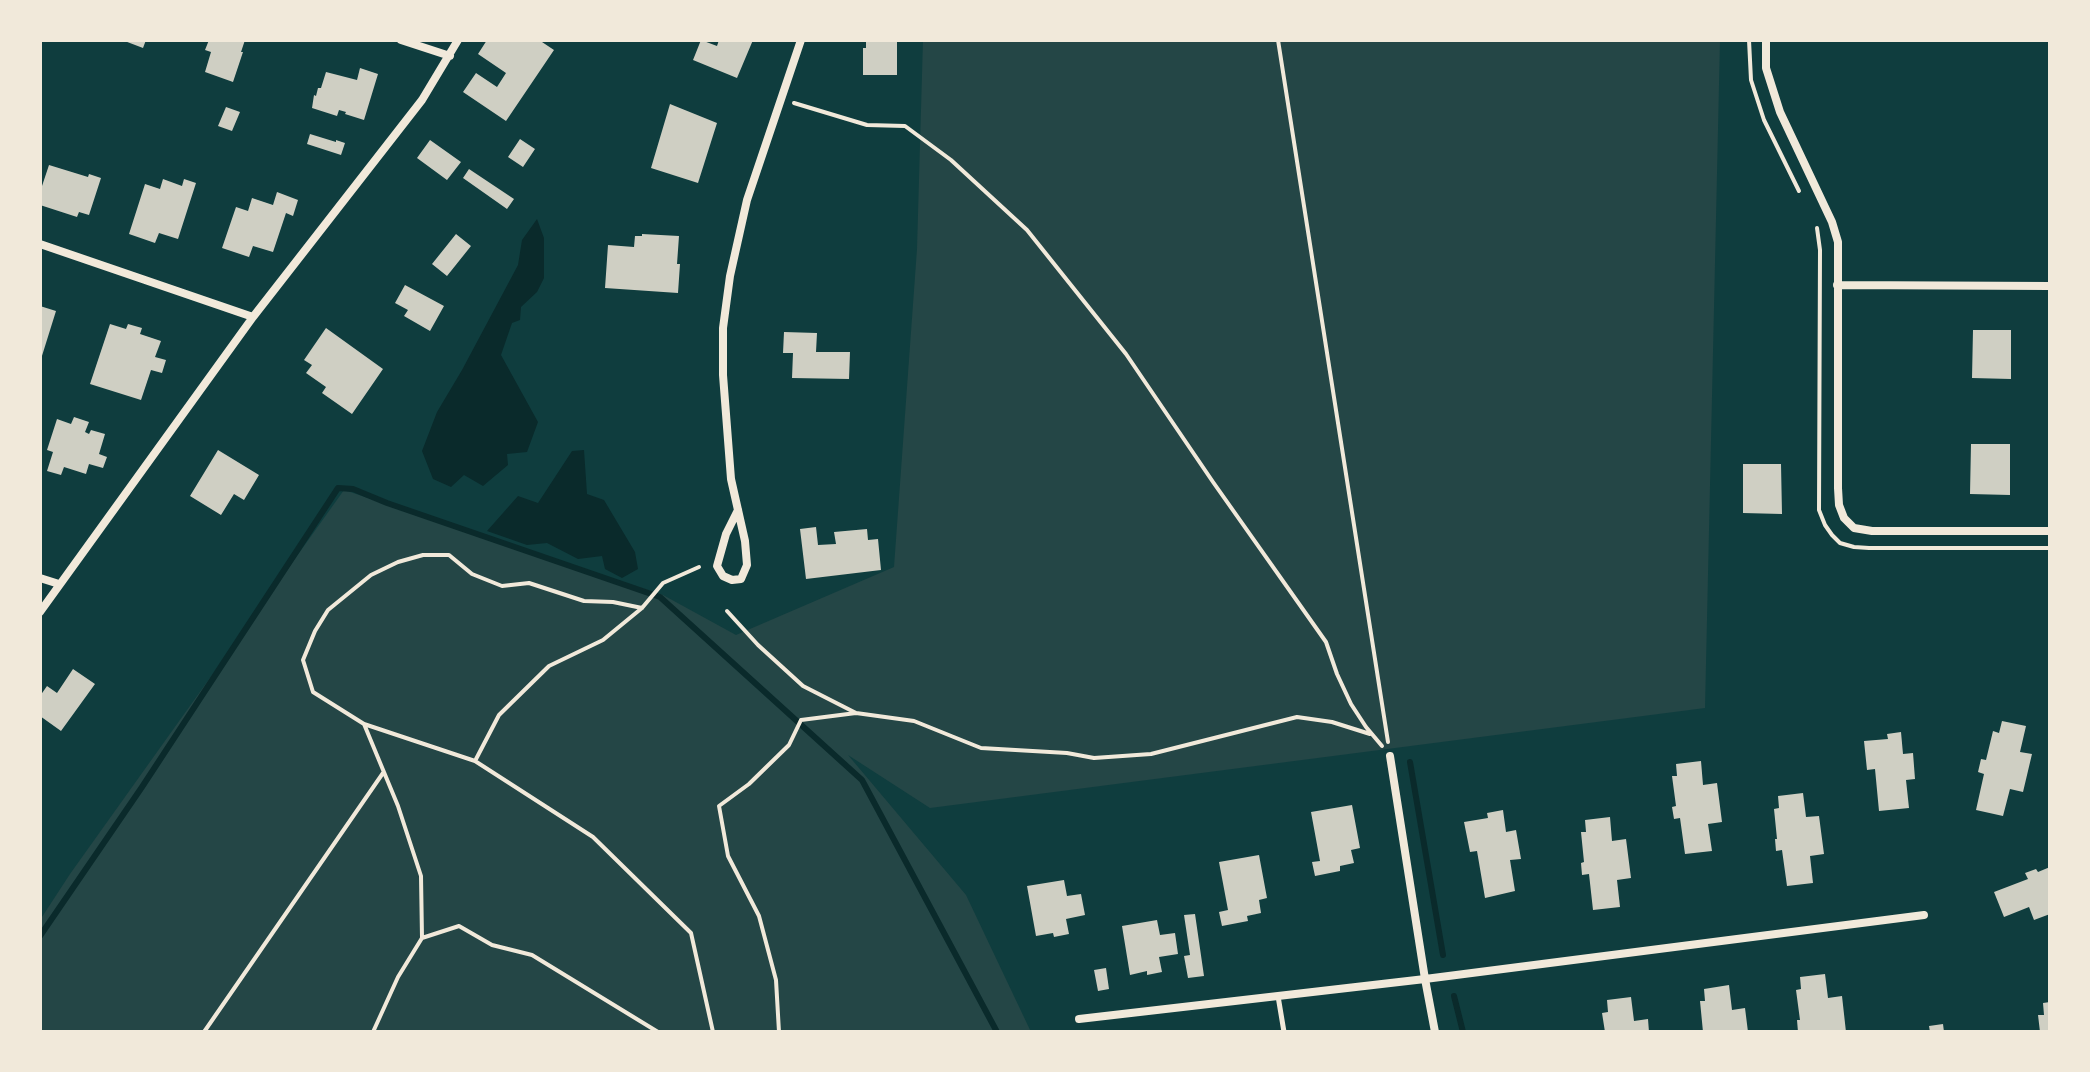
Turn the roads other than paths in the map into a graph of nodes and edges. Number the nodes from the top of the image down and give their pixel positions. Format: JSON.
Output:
{"nodes":[{"id":1,"x":401,"y":40,"type":"edge"},
{"id":2,"x":458,"y":40,"type":"edge"},
{"id":3,"x":801,"y":40,"type":"edge"},
{"id":4,"x":1766,"y":40,"type":"edge"},
{"id":5,"x":450,"y":56,"type":"junction"},
{"id":6,"x":40,"y":244,"type":"edge"},
{"id":7,"x":1837,"y":285,"type":"junction"},
{"id":8,"x":2050,"y":286,"type":"edge"},
{"id":9,"x":253,"y":317,"type":"junction"},
{"id":10,"x":738,"y":510,"type":"junction"},
{"id":11,"x":2050,"y":531,"type":"edge"},
{"id":12,"x":40,"y":578,"type":"edge"},
{"id":13,"x":59,"y":584,"type":"junction"},
{"id":14,"x":40,"y":612,"type":"edge"},
{"id":15,"x":1390,"y":756,"type":"road end"},
{"id":16,"x":1924,"y":915,"type":"dead end"},
{"id":17,"x":1425,"y":979,"type":"junction"},
{"id":18,"x":1278,"y":996,"type":"junction"},
{"id":19,"x":1079,"y":1019,"type":"dead end"},
{"id":20,"x":1284,"y":1032,"type":"edge"},
{"id":21,"x":1435,"y":1032,"type":"edge"}],
"edges":[{"from":1,"to":5,"type":"street"},
{"from":2,"to":5,"type":"street"},
{"from":3,"to":10,"type":"street"},
{"from":4,"to":7,"type":"street"},
{"from":5,"to":9,"type":"street"},
{"from":6,"to":9,"type":"street"},
{"from":7,"to":8,"type":"street"},
{"from":7,"to":11,"type":"street"},
{"from":9,"to":13,"type":"street"},
{"from":10,"to":10,"type":"street"},
{"from":12,"to":13,"type":"street"},
{"from":13,"to":14,"type":"street"},
{"from":15,"to":17,"type":"street"},
{"from":16,"to":17,"type":"street"},
{"from":17,"to":18,"type":"street"},
{"from":17,"to":21,"type":"street"},
{"from":18,"to":19,"type":"street"},
{"from":18,"to":20,"type":"lane"}]}
